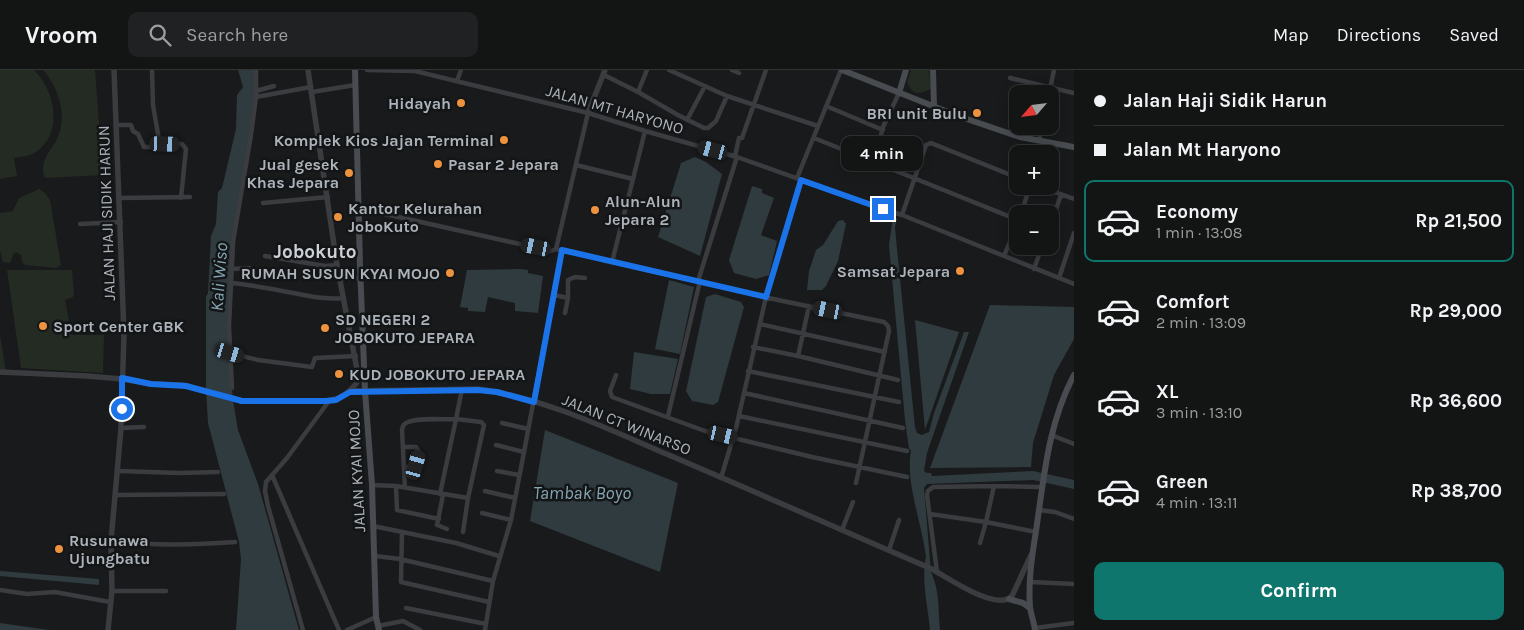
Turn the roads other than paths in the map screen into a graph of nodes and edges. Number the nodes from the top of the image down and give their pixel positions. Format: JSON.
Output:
{"nodes":[{"id":1,"x":114,"y":70,"type":"edge"},
{"id":2,"x":152,"y":70,"type":"edge"},
{"id":3,"x":256,"y":70,"type":"edge"},
{"id":4,"x":308,"y":70,"type":"edge"},
{"id":5,"x":355,"y":70,"type":"edge"},
{"id":6,"x":367,"y":70,"type":"edge"},
{"id":7,"x":394,"y":70,"type":"edge"},
{"id":8,"x":461,"y":70,"type":"edge"},
{"id":9,"x":647,"y":70,"type":"edge"},
{"id":10,"x":669,"y":70,"type":"edge"},
{"id":11,"x":732,"y":70,"type":"edge"},
{"id":12,"x":766,"y":70,"type":"edge"},
{"id":13,"x":841,"y":70,"type":"edge"},
{"id":14,"x":906,"y":70,"type":"edge"},
{"id":15,"x":933,"y":70,"type":"edge"},
{"id":16,"x":1054,"y":70,"type":"edge"},
{"id":17,"x":604,"y":72,"type":"edge"},
{"id":18,"x":739,"y":73,"type":"dead end"},
{"id":19,"x":1010,"y":78,"type":"dead end"},
{"id":20,"x":457,"y":81,"type":"junction"},
{"id":21,"x":355,"y":85,"type":"junction"},
{"id":22,"x":1032,"y":85,"type":"edge"},
{"id":23,"x":1051,"y":85,"type":"edge"},
{"id":24,"x":274,"y":86,"type":"dead end"},
{"id":25,"x":704,"y":86,"type":"junction"},
{"id":26,"x":312,"y":90,"type":"junction"},
{"id":27,"x":256,"y":91,"type":"junction"},
{"id":28,"x":638,"y":92,"type":"junction"},
{"id":29,"x":1059,"y":92,"type":"edge"},
{"id":30,"x":898,"y":93,"type":"junction"},
{"id":31,"x":1074,"y":93,"type":"edge"},
{"id":32,"x":727,"y":96,"type":"junction"},
{"id":33,"x":256,"y":97,"type":"junction"},
{"id":34,"x":753,"y":105,"type":"junction"},
{"id":35,"x":826,"y":106,"type":"junction"},
{"id":36,"x":934,"y":106,"type":"junction"},
{"id":37,"x":588,"y":113,"type":"junction"},
{"id":38,"x":688,"y":120,"type":"junction"},
{"id":39,"x":117,"y":125,"type":"junction"},
{"id":40,"x":818,"y":126,"type":"junction"},
{"id":41,"x":883,"y":130,"type":"junction"},
{"id":42,"x":644,"y":131,"type":"junction"},
{"id":43,"x":1040,"y":135,"type":"edge"},
{"id":44,"x":814,"y":138,"type":"junction"},
{"id":45,"x":880,"y":140,"type":"junction"},
{"id":46,"x":1039,"y":141,"type":"junction"},
{"id":47,"x":901,"y":142,"type":"dead end"},
{"id":48,"x":895,"y":144,"type":"dead end"},
{"id":49,"x":1074,"y":147,"type":"edge"},
{"id":50,"x":154,"y":148,"type":"dead end"},
{"id":51,"x":924,"y":151,"type":"junction"},
{"id":52,"x":736,"y":156,"type":"junction"},
{"id":53,"x":874,"y":162,"type":"junction"},
{"id":54,"x":576,"y":165,"type":"junction"},
{"id":55,"x":1009,"y":174,"type":"edge"},
{"id":56,"x":633,"y":178,"type":"junction"},
{"id":57,"x":914,"y":178,"type":"junction"},
{"id":58,"x":799,"y":179,"type":"junction"},
{"id":59,"x":1061,"y":194,"type":"joint"},
{"id":60,"x":328,"y":197,"type":"junction"},
{"id":61,"x":120,"y":198,"type":"junction"},
{"id":62,"x":181,"y":198,"type":"junction"},
{"id":63,"x":190,"y":198,"type":"dead end"},
{"id":64,"x":1074,"y":199,"type":"edge"},
{"id":65,"x":263,"y":203,"type":"dead end"},
{"id":66,"x":1057,"y":205,"type":"edge"},
{"id":67,"x":358,"y":208,"type":"junction"},
{"id":68,"x":902,"y":215,"type":"junction"},
{"id":69,"x":1009,"y":217,"type":"edge"},
{"id":70,"x":121,"y":222,"type":"junction"},
{"id":71,"x":80,"y":224,"type":"dead end"},
{"id":72,"x":1074,"y":233,"type":"edge"},
{"id":73,"x":1009,"y":244,"type":"edge"},
{"id":74,"x":556,"y":249,"type":"junction"},
{"id":75,"x":562,"y":250,"type":"junction"},
{"id":76,"x":1039,"y":255,"type":"edge"},
{"id":77,"x":266,"y":256,"type":"dead end"},
{"id":78,"x":1004,"y":256,"type":"junction"},
{"id":79,"x":612,"y":262,"type":"junction"},
{"id":80,"x":337,"y":265,"type":"junction"},
{"id":81,"x":249,"y":268,"type":"dead end"},
{"id":82,"x":232,"y":269,"type":"junction"},
{"id":83,"x":1034,"y":269,"type":"junction"},
{"id":84,"x":362,"y":278,"type":"junction"},
{"id":85,"x":586,"y":278,"type":"dead end"},
{"id":86,"x":1059,"y":278,"type":"junction"},
{"id":87,"x":340,"y":279,"type":"junction"},
{"id":88,"x":699,"y":281,"type":"junction"},
{"id":89,"x":231,"y":283,"type":"junction"},
{"id":90,"x":1074,"y":284,"type":"edge"},
{"id":91,"x":554,"y":295,"type":"junction"},
{"id":92,"x":766,"y":297,"type":"junction"},
{"id":93,"x":344,"y":298,"type":"junction"},
{"id":94,"x":568,"y":298,"type":"junction"},
{"id":95,"x":809,"y":306,"type":"junction"},
{"id":96,"x":565,"y":313,"type":"dead end"},
{"id":97,"x":760,"y":324,"type":"junction"},
{"id":98,"x":802,"y":334,"type":"junction"},
{"id":99,"x":753,"y":347,"type":"junction"},
{"id":100,"x":884,"y":352,"type":"junction"},
{"id":101,"x":230,"y":353,"type":"junction"},
{"id":102,"x":356,"y":356,"type":"junction"},
{"id":103,"x":798,"y":356,"type":"junction"},
{"id":104,"x":364,"y":369,"type":"junction"},
{"id":105,"x":748,"y":371,"type":"junction"},
{"id":106,"x":0,"y":372,"type":"edge"},
{"id":107,"x":616,"y":374,"type":"dead end"},
{"id":108,"x":879,"y":375,"type":"junction"},
{"id":109,"x":1074,"y":375,"type":"edge"},
{"id":110,"x":122,"y":378,"type":"junction"},
{"id":111,"x":359,"y":380,"type":"junction"},
{"id":112,"x":898,"y":380,"type":"dead end"},
{"id":113,"x":232,"y":388,"type":"dead end"},
{"id":114,"x":462,"y":390,"type":"junction"},
{"id":115,"x":365,"y":391,"type":"junction"},
{"id":116,"x":350,"y":392,"type":"junction"},
{"id":117,"x":744,"y":393,"type":"junction"},
{"id":118,"x":875,"y":399,"type":"junction"},
{"id":119,"x":330,"y":401,"type":"junction"},
{"id":120,"x":534,"y":402,"type":"junction"},
{"id":121,"x":899,"y":402,"type":"dead end"},
{"id":122,"x":668,"y":416,"type":"junction"},
{"id":123,"x":739,"y":416,"type":"junction"},
{"id":124,"x":456,"y":419,"type":"junction"},
{"id":125,"x":869,"y":421,"type":"junction"},
{"id":126,"x":502,"y":423,"type":"dead end"},
{"id":127,"x":144,"y":427,"type":"dead end"},
{"id":128,"x":121,"y":428,"type":"junction"},
{"id":129,"x":903,"y":428,"type":"dead end"},
{"id":130,"x":528,"y":429,"type":"junction"},
{"id":131,"x":1051,"y":435,"type":"junction"},
{"id":132,"x":734,"y":437,"type":"junction"},
{"id":133,"x":865,"y":442,"type":"junction"},
{"id":134,"x":1074,"y":444,"type":"edge"},
{"id":135,"x":496,"y":445,"type":"dead end"},
{"id":136,"x":404,"y":447,"type":"junction"},
{"id":137,"x":907,"y":451,"type":"dead end"},
{"id":138,"x":524,"y":452,"type":"junction"},
{"id":139,"x":860,"y":466,"type":"junction"},
{"id":140,"x":405,"y":467,"type":"junction"},
{"id":141,"x":497,"y":471,"type":"dead end"},
{"id":142,"x":118,"y":472,"type":"junction"},
{"id":143,"x":218,"y":472,"type":"dead end"},
{"id":144,"x":272,"y":474,"type":"junction"},
{"id":145,"x":519,"y":475,"type":"junction"},
{"id":146,"x":907,"y":477,"type":"dead end"},
{"id":147,"x":721,"y":478,"type":"junction"},
{"id":148,"x":856,"y":484,"type":"dead end"},
{"id":149,"x":372,"y":485,"type":"junction"},
{"id":150,"x":396,"y":486,"type":"junction"},
{"id":151,"x":994,"y":486,"type":"junction"},
{"id":152,"x":1042,"y":486,"type":"junction"},
{"id":153,"x":405,"y":488,"type":"junction"},
{"id":154,"x":485,"y":491,"type":"dead end"},
{"id":155,"x":224,"y":494,"type":"dead end"},
{"id":156,"x":442,"y":494,"type":"junction"},
{"id":157,"x":115,"y":495,"type":"junction"},
{"id":158,"x":468,"y":498,"type":"junction"},
{"id":159,"x":515,"y":498,"type":"junction"},
{"id":160,"x":853,"y":502,"type":"dead end"},
{"id":161,"x":1038,"y":510,"type":"junction"},
{"id":162,"x":482,"y":513,"type":"dead end"},
{"id":163,"x":930,"y":514,"type":"junction"},
{"id":164,"x":1074,"y":519,"type":"edge"},
{"id":165,"x":439,"y":520,"type":"junction"},
{"id":166,"x":510,"y":520,"type":"junction"},
{"id":167,"x":900,"y":520,"type":"dead end"},
{"id":168,"x":986,"y":522,"type":"junction"},
{"id":169,"x":373,"y":526,"type":"junction"},
{"id":170,"x":447,"y":529,"type":"dead end"},
{"id":171,"x":842,"y":530,"type":"junction"},
{"id":172,"x":402,"y":532,"type":"junction"},
{"id":173,"x":463,"y":532,"type":"dead end"},
{"id":174,"x":1036,"y":532,"type":"junction"},
{"id":175,"x":111,"y":541,"type":"junction"},
{"id":176,"x":236,"y":542,"type":"dead end"},
{"id":177,"x":980,"y":543,"type":"dead end"},
{"id":178,"x":889,"y":550,"type":"junction"},
{"id":179,"x":1031,"y":554,"type":"junction"},
{"id":180,"x":375,"y":556,"type":"junction"},
{"id":181,"x":499,"y":556,"type":"junction"},
{"id":182,"x":400,"y":559,"type":"junction"},
{"id":183,"x":935,"y":570,"type":"junction"},
{"id":184,"x":492,"y":581,"type":"junction"},
{"id":185,"x":1031,"y":582,"type":"junction"},
{"id":186,"x":1074,"y":584,"type":"edge"},
{"id":187,"x":0,"y":590,"type":"edge"},
{"id":188,"x":166,"y":591,"type":"dead end"},
{"id":189,"x":111,"y":592,"type":"junction"},
{"id":190,"x":1009,"y":599,"type":"junction"},
{"id":191,"x":110,"y":602,"type":"junction"},
{"id":192,"x":489,"y":602,"type":"junction"},
{"id":193,"x":406,"y":608,"type":"dead end"},
{"id":194,"x":1030,"y":608,"type":"junction"},
{"id":195,"x":376,"y":617,"type":"junction"},
{"id":196,"x":1074,"y":623,"type":"edge"},
{"id":197,"x":486,"y":627,"type":"edge"},
{"id":198,"x":378,"y":628,"type":"edge"},
{"id":199,"x":1035,"y":629,"type":"edge"},
{"id":200,"x":108,"y":630,"type":"edge"},
{"id":201,"x":303,"y":630,"type":"edge"},
{"id":202,"x":339,"y":630,"type":"edge"},
{"id":203,"x":347,"y":630,"type":"edge"},
{"id":204,"x":420,"y":630,"type":"edge"}],
"edges":[{"from":1,"to":39,"type":"street","name":"JALAN HAJI SIDIK HARUN"},
{"from":2,"to":62,"type":"street"},
{"from":3,"to":27,"type":"street"},
{"from":4,"to":26,"type":"street"},
{"from":5,"to":21,"type":"main road","name":"JALAN KYAI MOJO"},
{"from":6,"to":7,"type":"street","name":"JALAN MT HARYONO"},
{"from":7,"to":20,"type":"street","name":"JALAN MT HARYONO"},
{"from":8,"to":20,"type":"street"},
{"from":9,"to":28,"type":"street"},
{"from":10,"to":25,"type":"street"},
{"from":11,"to":18,"type":"street"},
{"from":12,"to":34,"type":"street"},
{"from":13,"to":30,"type":"main road"},
{"from":13,"to":35,"type":"street"},
{"from":14,"to":30,"type":"main road"},
{"from":15,"to":36,"type":"main road"},
{"from":16,"to":23,"type":"street"},
{"from":17,"to":28,"type":"street"},
{"from":17,"to":37,"type":"street"},
{"from":19,"to":22,"type":"street"},
{"from":20,"to":37,"type":"street","name":"JALAN MT HARYONO"},
{"from":21,"to":26,"type":"street"},
{"from":21,"to":67,"type":"main road","name":"JALAN KYAI MOJO"},
{"from":24,"to":27,"type":"street"},
{"from":25,"to":32,"type":"street"},
{"from":25,"to":38,"type":"street"},
{"from":26,"to":33,"type":"street"},
{"from":26,"to":60,"type":"street"},
{"from":27,"to":33,"type":"street"},
{"from":28,"to":38,"type":"street"},
{"from":29,"to":31,"type":"street"},
{"from":30,"to":36,"type":"main road"},
{"from":30,"to":41,"type":"street"},
{"from":32,"to":34,"type":"street"},
{"from":32,"to":38,"type":"street"},
{"from":33,"to":82,"type":"street"},
{"from":34,"to":40,"type":"street"},
{"from":34,"to":52,"type":"street"},
{"from":35,"to":40,"type":"street"},
{"from":35,"to":41,"type":"street"},
{"from":36,"to":46,"type":"main road"},
{"from":37,"to":42,"type":"street","name":"JALAN MT HARYONO"},
{"from":37,"to":54,"type":"street"},
{"from":39,"to":50,"type":"street"},
{"from":39,"to":61,"type":"street","name":"JALAN HAJI SIDIK HARUN"},
{"from":40,"to":44,"type":"street"},
{"from":41,"to":45,"type":"street"},
{"from":42,"to":52,"type":"street","name":"JALAN MT HARYONO"},
{"from":42,"to":56,"type":"street"},
{"from":43,"to":46,"type":"street"},
{"from":44,"to":53,"type":"street"},
{"from":44,"to":58,"type":"street"},
{"from":45,"to":48,"type":"street"},
{"from":45,"to":53,"type":"street"},
{"from":46,"to":49,"type":"main road"},
{"from":47,"to":51,"type":"street"},
{"from":51,"to":55,"type":"street"},
{"from":51,"to":57,"type":"street"},
{"from":52,"to":58,"type":"street","name":"JALAN MT HARYONO"},
{"from":52,"to":88,"type":"street"},
{"from":53,"to":57,"type":"street"},
{"from":54,"to":56,"type":"street"},
{"from":54,"to":74,"type":"street"},
{"from":56,"to":79,"type":"street"},
{"from":57,"to":68,"type":"street"},
{"from":57,"to":69,"type":"street"},
{"from":58,"to":68,"type":"street","name":"JALAN MT HARYONO"},
{"from":58,"to":92,"type":"street"},
{"from":59,"to":64,"type":"street"},
{"from":59,"to":66,"type":"street"},
{"from":60,"to":65,"type":"street"},
{"from":60,"to":80,"type":"street"},
{"from":61,"to":62,"type":"street"},
{"from":61,"to":70,"type":"street","name":"JALAN HAJI SIDIK HARUN"},
{"from":62,"to":63,"type":"street"},
{"from":67,"to":74,"type":"street"},
{"from":67,"to":84,"type":"main road","name":"JALAN KYAI MOJO"},
{"from":68,"to":78,"type":"street","name":"JALAN MT HARYONO"},
{"from":70,"to":71,"type":"street"},
{"from":70,"to":110,"type":"street","name":"JALAN HAJI SIDIK HARUN"},
{"from":72,"to":86,"type":"street"},
{"from":73,"to":78,"type":"street"},
{"from":74,"to":75,"type":"street"},
{"from":75,"to":79,"type":"street"},
{"from":75,"to":91,"type":"street"},
{"from":76,"to":83,"type":"street"},
{"from":77,"to":80,"type":"street"},
{"from":78,"to":83,"type":"street","name":"JALAN MT HARYONO"},
{"from":79,"to":88,"type":"street"},
{"from":80,"to":87,"type":"street"},
{"from":81,"to":82,"type":"street"},
{"from":82,"to":89,"type":"street"},
{"from":83,"to":86,"type":"street","name":"JALAN MT HARYONO"},
{"from":84,"to":87,"type":"street"},
{"from":84,"to":104,"type":"main road","name":"JALAN KYAI MOJO"},
{"from":85,"to":94,"type":"street"},
{"from":86,"to":90,"type":"street","name":"JALAN MT HARYONO"},
{"from":87,"to":93,"type":"street"},
{"from":88,"to":92,"type":"street"},
{"from":88,"to":122,"type":"street"},
{"from":89,"to":93,"type":"street"},
{"from":89,"to":101,"type":"street"},
{"from":91,"to":94,"type":"street"},
{"from":91,"to":120,"type":"street"},
{"from":92,"to":95,"type":"street"},
{"from":92,"to":97,"type":"street"},
{"from":93,"to":102,"type":"street"},
{"from":94,"to":96,"type":"street"},
{"from":95,"to":98,"type":"street"},
{"from":95,"to":100,"type":"street"},
{"from":97,"to":98,"type":"street"},
{"from":97,"to":99,"type":"street"},
{"from":98,"to":100,"type":"street"},
{"from":98,"to":103,"type":"street"},
{"from":99,"to":103,"type":"street"},
{"from":99,"to":105,"type":"street"},
{"from":100,"to":108,"type":"street"},
{"from":101,"to":102,"type":"street"},
{"from":101,"to":113,"type":"street"},
{"from":102,"to":111,"type":"street"},
{"from":103,"to":108,"type":"street"},
{"from":104,"to":111,"type":"street"},
{"from":104,"to":115,"type":"main road","name":"JALAN KYAI MOJO"},
{"from":105,"to":117,"type":"street"},
{"from":105,"to":118,"type":"street"},
{"from":106,"to":110,"type":"street"},
{"from":107,"to":122,"type":"street"},
{"from":108,"to":112,"type":"street"},
{"from":108,"to":118,"type":"street"},
{"from":109,"to":131,"type":"main road"},
{"from":110,"to":119,"type":"street"},
{"from":110,"to":128,"type":"street","name":"JALAN HAJI SIDIK HARUN"},
{"from":111,"to":116,"type":"street"},
{"from":114,"to":115,"type":"street","name":"JALAN CT WINARSO"},
{"from":114,"to":120,"type":"street","name":"JALAN CT WINARSO"},
{"from":114,"to":124,"type":"street"},
{"from":115,"to":116,"type":"street","name":"JALAN CT WINARSO"},
{"from":115,"to":149,"type":"main road","name":"JALAN KYAI MOJO"},
{"from":116,"to":119,"type":"street"},
{"from":117,"to":123,"type":"street"},
{"from":117,"to":125,"type":"street"},
{"from":118,"to":121,"type":"street"},
{"from":118,"to":125,"type":"street"},
{"from":119,"to":144,"type":"street"},
{"from":120,"to":130,"type":"street"},
{"from":120,"to":147,"type":"street","name":"JALAN CT WINARSO"},
{"from":122,"to":132,"type":"street"},
{"from":123,"to":132,"type":"street"},
{"from":123,"to":133,"type":"street"},
{"from":124,"to":136,"type":"street"},
{"from":124,"to":156,"type":"street"},
{"from":124,"to":158,"type":"street"},
{"from":125,"to":129,"type":"street"},
{"from":125,"to":133,"type":"street"},
{"from":126,"to":130,"type":"street"},
{"from":127,"to":128,"type":"street"},
{"from":128,"to":142,"type":"street","name":"JALAN HAJI SIDIK HARUN"},
{"from":130,"to":138,"type":"street"},
{"from":131,"to":134,"type":"street"},
{"from":131,"to":152,"type":"main road"},
{"from":132,"to":139,"type":"street"},
{"from":132,"to":147,"type":"street"},
{"from":133,"to":137,"type":"street"},
{"from":133,"to":139,"type":"street"},
{"from":135,"to":138,"type":"street"},
{"from":136,"to":140,"type":"street"},
{"from":136,"to":140,"type":"street"},
{"from":138,"to":145,"type":"street"},
{"from":139,"to":146,"type":"street"},
{"from":139,"to":148,"type":"street"},
{"from":140,"to":153,"type":"street"},
{"from":141,"to":145,"type":"street"},
{"from":142,"to":143,"type":"street"},
{"from":142,"to":157,"type":"street","name":"JALAN HAJI SIDIK HARUN"},
{"from":144,"to":201,"type":"street"},
{"from":144,"to":202,"type":"street"},
{"from":145,"to":159,"type":"street"},
{"from":147,"to":171,"type":"street","name":"JALAN CT WINARSO"},
{"from":149,"to":150,"type":"street"},
{"from":149,"to":169,"type":"main road","name":"JALAN KYAI MOJO"},
{"from":150,"to":153,"type":"street"},
{"from":150,"to":165,"type":"street"},
{"from":151,"to":152,"type":"street"},
{"from":151,"to":163,"type":"street"},
{"from":151,"to":168,"type":"street"},
{"from":152,"to":161,"type":"main road"},
{"from":153,"to":156,"type":"street"},
{"from":154,"to":159,"type":"street"},
{"from":155,"to":157,"type":"street"},
{"from":156,"to":158,"type":"street"},
{"from":156,"to":165,"type":"street"},
{"from":157,"to":175,"type":"street","name":"JALAN HAJI SIDIK HARUN"},
{"from":158,"to":173,"type":"street"},
{"from":159,"to":166,"type":"street"},
{"from":160,"to":171,"type":"street"},
{"from":161,"to":164,"type":"street"},
{"from":161,"to":174,"type":"main road"},
{"from":162,"to":166,"type":"street"},
{"from":163,"to":168,"type":"street"},
{"from":163,"to":183,"type":"street"},
{"from":165,"to":170,"type":"street"},
{"from":166,"to":181,"type":"street"},
{"from":167,"to":178,"type":"street"},
{"from":168,"to":174,"type":"street"},
{"from":168,"to":177,"type":"street"},
{"from":169,"to":172,"type":"street"},
{"from":169,"to":180,"type":"main road","name":"JALAN KYAI MOJO"},
{"from":171,"to":178,"type":"street","name":"JALAN CT WINARSO"},
{"from":172,"to":181,"type":"street"},
{"from":172,"to":182,"type":"street"},
{"from":174,"to":179,"type":"main road"},
{"from":175,"to":176,"type":"street"},
{"from":175,"to":189,"type":"street","name":"JALAN HAJI SIDIK HARUN"},
{"from":178,"to":183,"type":"street","name":"JALAN CT WINARSO"},
{"from":179,"to":185,"type":"main road"},
{"from":179,"to":190,"type":"street"},
{"from":180,"to":182,"type":"street"},
{"from":180,"to":195,"type":"main road","name":"JALAN KYAI MOJO"},
{"from":181,"to":184,"type":"street"},
{"from":182,"to":184,"type":"street"},
{"from":182,"to":192,"type":"street"},
{"from":183,"to":190,"type":"street","name":"JALAN CT WINARSO"},
{"from":184,"to":192,"type":"street"},
{"from":185,"to":186,"type":"street"},
{"from":185,"to":194,"type":"main road"},
{"from":187,"to":191,"type":"street"},
{"from":188,"to":189,"type":"street"},
{"from":189,"to":191,"type":"street","name":"JALAN HAJI SIDIK HARUN"},
{"from":190,"to":194,"type":"main road"},
{"from":191,"to":200,"type":"street","name":"JALAN HAJI SIDIK HARUN"},
{"from":192,"to":197,"type":"street"},
{"from":193,"to":197,"type":"street"},
{"from":194,"to":199,"type":"main road"},
{"from":195,"to":198,"type":"main road","name":"JALAN KYAI MOJO"},
{"from":195,"to":203,"type":"street"},
{"from":196,"to":199,"type":"street"},
{"from":198,"to":204,"type":"street"}]}
